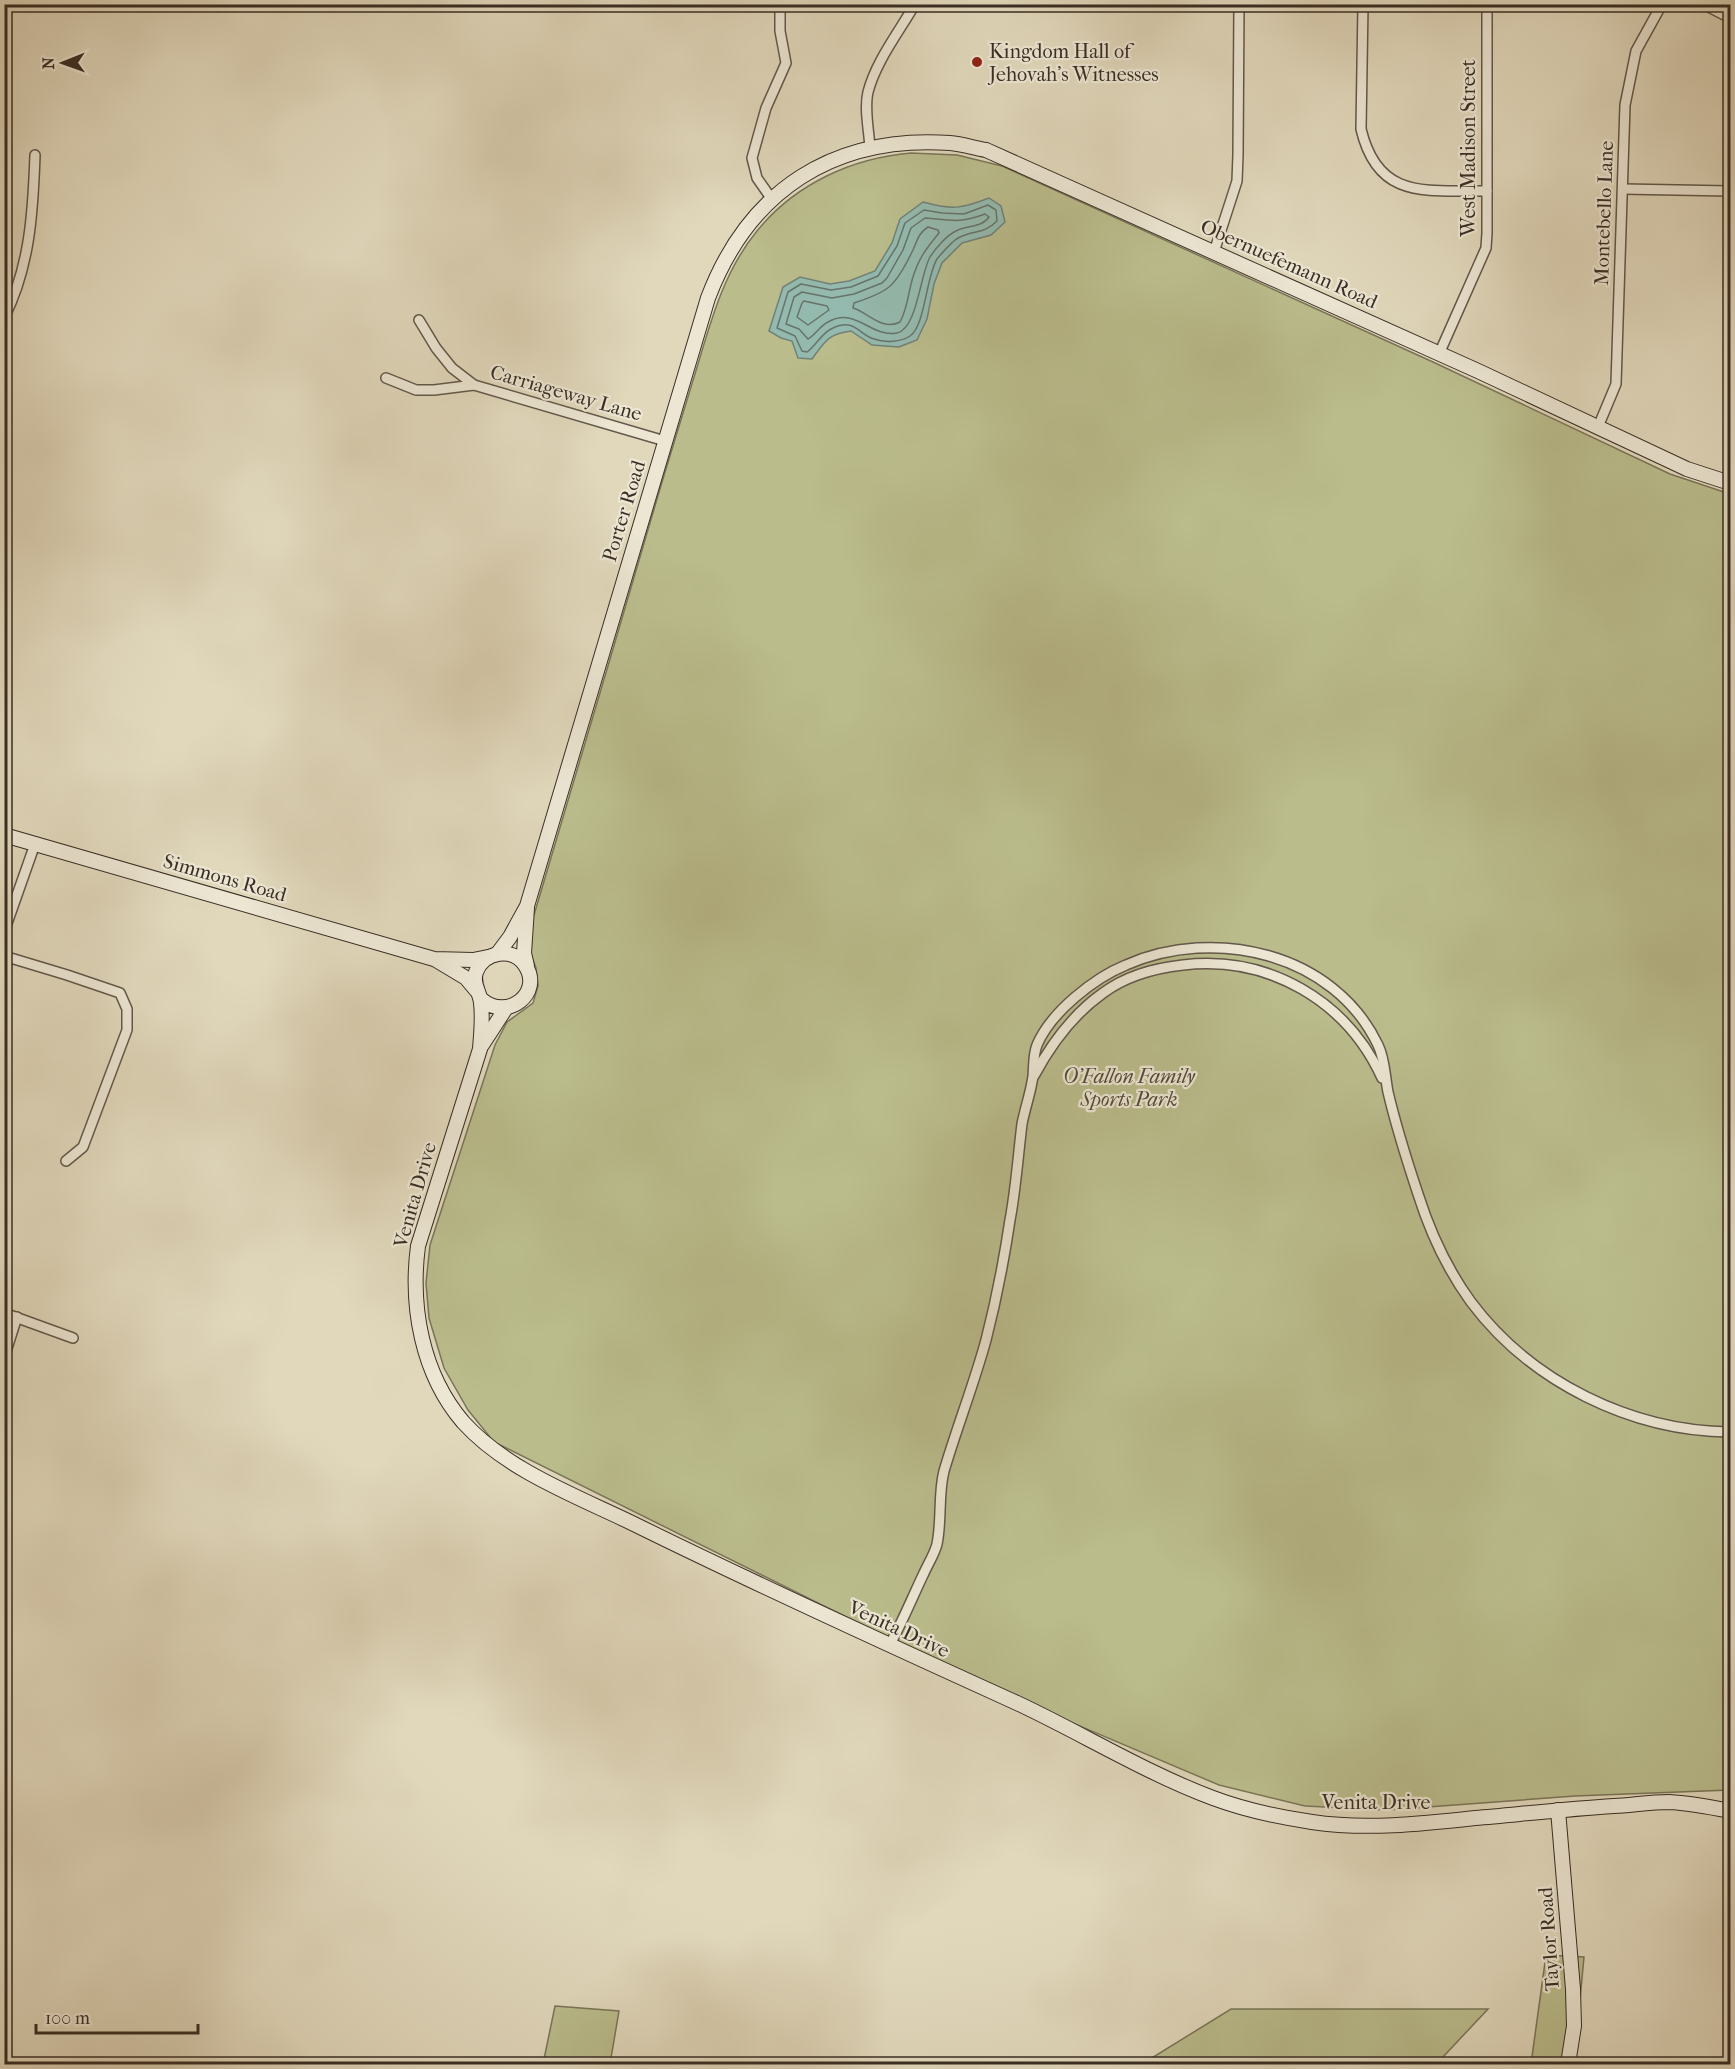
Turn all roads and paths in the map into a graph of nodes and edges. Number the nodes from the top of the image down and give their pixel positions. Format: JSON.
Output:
{"nodes":[{"id":1,"x":780,"y":4,"type":"edge"},
{"id":2,"x":915,"y":4,"type":"edge"},
{"id":3,"x":1239,"y":4,"type":"edge"},
{"id":4,"x":1363,"y":4,"type":"edge"},
{"id":5,"x":1487,"y":4,"type":"edge"},
{"id":6,"x":1662,"y":4,"type":"edge"},
{"id":7,"x":1703,"y":4,"type":"edge"},
{"id":8,"x":1731,"y":18,"type":"edge"},
{"id":9,"x":870,"y":148,"type":"junction"},
{"id":10,"x":35,"y":155,"type":"dead end"},
{"id":11,"x":821,"y":165,"type":"joint"},
{"id":12,"x":1623,"y":189,"type":"junction"},
{"id":13,"x":1487,"y":191,"type":"junction"},
{"id":14,"x":1731,"y":191,"type":"edge"},
{"id":15,"x":771,"y":198,"type":"junction"},
{"id":16,"x":1214,"y":252,"type":"junction"},
{"id":17,"x":4,"y":318,"type":"edge"},
{"id":18,"x":419,"y":321,"type":"dead end"},
{"id":19,"x":1439,"y":354,"type":"junction"},
{"id":20,"x":386,"y":378,"type":"dead end"},
{"id":21,"x":474,"y":385,"type":"junction"},
{"id":22,"x":1598,"y":427,"type":"junction"},
{"id":23,"x":665,"y":441,"type":"junction"},
{"id":24,"x":1731,"y":483,"type":"edge"},
{"id":25,"x":4,"y":835,"type":"edge"},
{"id":26,"x":35,"y":844,"type":"junction"},
{"id":27,"x":527,"y":906,"type":"junction"},
{"id":28,"x":4,"y":932,"type":"edge"},
{"id":29,"x":493,"y":955,"type":"junction"},
{"id":30,"x":4,"y":956,"type":"edge"},
{"id":31,"x":434,"y":959,"type":"junction"},
{"id":32,"x":527,"y":968,"type":"junction"},
{"id":33,"x":479,"y":995,"type":"junction"},
{"id":34,"x":506,"y":1008,"type":"junction"},
{"id":35,"x":480,"y":1049,"type":"junction"},
{"id":36,"x":1033,"y":1078,"type":"junction"},
{"id":37,"x":1388,"y":1091,"type":"junction"},
{"id":38,"x":66,"y":1161,"type":"dead end"},
{"id":39,"x":4,"y":1313,"type":"edge"},
{"id":40,"x":18,"y":1317,"type":"junction"},
{"id":41,"x":74,"y":1338,"type":"dead end"},
{"id":42,"x":4,"y":1358,"type":"edge"},
{"id":43,"x":1731,"y":1432,"type":"edge"},
{"id":44,"x":889,"y":1646,"type":"junction"},
{"id":45,"x":1558,"y":1810,"type":"junction"},
{"id":46,"x":1731,"y":1810,"type":"edge"},
{"id":47,"x":1568,"y":2064,"type":"edge"}],
"edges":[{"from":1,"to":15,"type":"street"},
{"from":2,"to":9,"type":"street"},
{"from":3,"to":16,"type":"street"},
{"from":4,"to":13,"type":"street"},
{"from":5,"to":13,"type":"street","name":"West Madison Street"},
{"from":6,"to":12,"type":"street","name":"Montebello Lane"},
{"from":7,"to":8,"type":"street"},
{"from":9,"to":11,"type":"street","name":"Obernuefemann Road"},
{"from":9,"to":16,"type":"street","name":"Obernuefemann Road"},
{"from":10,"to":17,"type":"street"},
{"from":11,"to":15,"type":"street","name":"Porter Road"},
{"from":12,"to":14,"type":"street"},
{"from":12,"to":22,"type":"street","name":"Montebello Lane"},
{"from":13,"to":19,"type":"street","name":"West Madison Street"},
{"from":15,"to":23,"type":"street","name":"Porter Road"},
{"from":16,"to":19,"type":"street","name":"Obernuefemann Road"},
{"from":18,"to":21,"type":"street"},
{"from":19,"to":22,"type":"street","name":"Obernuefemann Road"},
{"from":20,"to":21,"type":"street","name":"Carriageway Lane"},
{"from":21,"to":23,"type":"street","name":"Carriageway Lane"},
{"from":22,"to":24,"type":"street","name":"Obernuefemann Road"},
{"from":23,"to":27,"type":"street","name":"Porter Road"},
{"from":25,"to":26,"type":"street","name":"Simmons Road"},
{"from":26,"to":28,"type":"street"},
{"from":26,"to":31,"type":"street","name":"Simmons Road"},
{"from":27,"to":29,"type":"street","name":"Porter Road"},
{"from":27,"to":32,"type":"street","name":"Porter Road"},
{"from":29,"to":31,"type":"street","name":"Simmons Road"},
{"from":29,"to":32,"type":"street"},
{"from":29,"to":33,"type":"street"},
{"from":30,"to":38,"type":"street"},
{"from":31,"to":33,"type":"street","name":"Simmons Road"},
{"from":32,"to":34,"type":"street"},
{"from":33,"to":34,"type":"street"},
{"from":33,"to":35,"type":"street","name":"Venita Drive"},
{"from":34,"to":35,"type":"street","name":"Venita Drive"},
{"from":35,"to":44,"type":"street","name":"Venita Drive"},
{"from":36,"to":37,"type":"street"},
{"from":36,"to":37,"type":"street"},
{"from":36,"to":44,"type":"street"},
{"from":37,"to":43,"type":"street"},
{"from":39,"to":40,"type":"street"},
{"from":40,"to":41,"type":"street"},
{"from":40,"to":42,"type":"street"},
{"from":44,"to":45,"type":"street","name":"Venita Drive"},
{"from":45,"to":46,"type":"street","name":"Venita Drive"},
{"from":45,"to":47,"type":"street","name":"Taylor Road"}]}
